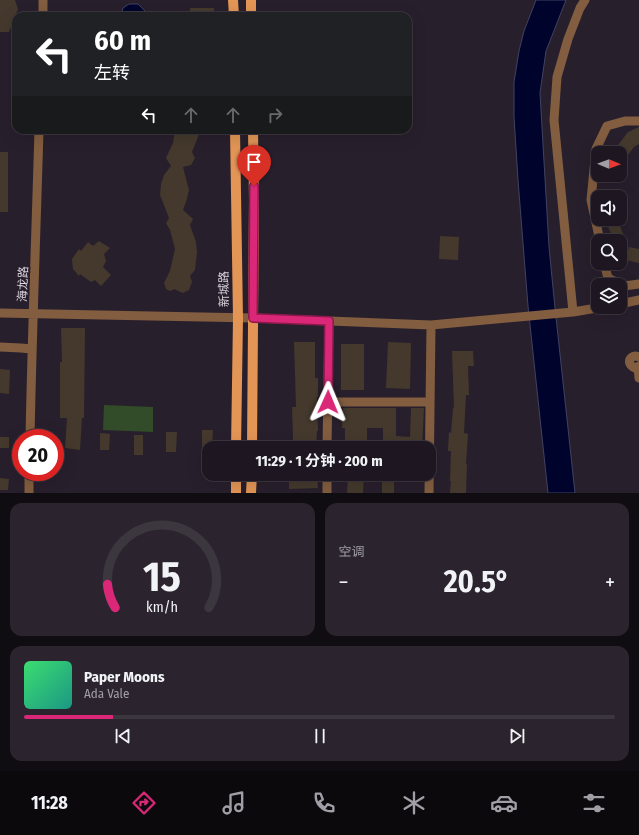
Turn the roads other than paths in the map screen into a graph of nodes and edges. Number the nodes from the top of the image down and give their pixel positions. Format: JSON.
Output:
{"nodes":[{"id":1,"x":43,"y":0,"type":"edge"},
{"id":2,"x":233,"y":0,"type":"edge"},
{"id":3,"x":251,"y":0,"type":"edge"},
{"id":4,"x":585,"y":0,"type":"edge"},
{"id":5,"x":43,"y":12,"type":"edge"},
{"id":6,"x":234,"y":12,"type":"edge"},
{"id":7,"x":251,"y":12,"type":"edge"},
{"id":8,"x":639,"y":121,"type":"edge"},
{"id":9,"x":39,"y":134,"type":"edge"},
{"id":10,"x":235,"y":134,"type":"edge"},
{"id":11,"x":253,"y":134,"type":"edge"},
{"id":12,"x":599,"y":234,"type":"edge"},
{"id":13,"x":606,"y":270,"type":"edge"},
{"id":14,"x":639,"y":284,"type":"edge"},
{"id":15,"x":639,"y":300,"type":"edge"},
{"id":16,"x":627,"y":303,"type":"edge"},
{"id":17,"x":591,"y":309,"type":"edge"},
{"id":18,"x":573,"y":312,"type":"junction"},
{"id":19,"x":0,"y":313,"type":"edge"},
{"id":20,"x":34,"y":314,"type":"junction"},
{"id":21,"x":238,"y":318,"type":"junction"},
{"id":22,"x":253,"y":318,"type":"junction"},
{"id":23,"x":329,"y":321,"type":"junction"},
{"id":24,"x":431,"y":325,"type":"junction"},
{"id":25,"x":0,"y":347,"type":"edge"},
{"id":26,"x":31,"y":349,"type":"junction"},
{"id":27,"x":639,"y":357,"type":"edge"},
{"id":28,"x":639,"y":366,"type":"edge"},
{"id":29,"x":639,"y":378,"type":"edge"},
{"id":30,"x":328,"y":402,"type":"junction"},
{"id":31,"x":430,"y":402,"type":"junction"},
{"id":32,"x":30,"y":429,"type":"edge"},
{"id":33,"x":236,"y":441,"type":"edge"},
{"id":34,"x":252,"y":441,"type":"edge"},
{"id":35,"x":327,"y":441,"type":"edge"},
{"id":36,"x":29,"y":481,"type":"edge"},
{"id":37,"x":236,"y":481,"type":"edge"},
{"id":38,"x":252,"y":481,"type":"edge"},
{"id":39,"x":327,"y":481,"type":"edge"},
{"id":40,"x":29,"y":493,"type":"edge"},
{"id":41,"x":236,"y":493,"type":"edge"},
{"id":42,"x":252,"y":493,"type":"edge"},
{"id":43,"x":326,"y":493,"type":"edge"},
{"id":44,"x":430,"y":493,"type":"edge"}],
"edges":[{"from":1,"to":5,"type":"street"},
{"from":2,"to":6,"type":"main road"},
{"from":3,"to":7,"type":"main road"},
{"from":4,"to":18,"type":"street"},
{"from":8,"to":12,"type":"street"},
{"from":9,"to":20,"type":"street","name":"海龙路"},
{"from":10,"to":21,"type":"main road","name":"新城路"},
{"from":11,"to":22,"type":"main road"},
{"from":13,"to":14,"type":"street"},
{"from":15,"to":16,"type":"street"},
{"from":17,"to":18,"type":"street"},
{"from":18,"to":24,"type":"street"},
{"from":19,"to":20,"type":"street"},
{"from":20,"to":21,"type":"street"},
{"from":20,"to":26,"type":"street","name":"海龙路"},
{"from":21,"to":22,"type":"street"},
{"from":21,"to":33,"type":"main road","name":"新城路"},
{"from":22,"to":23,"type":"street"},
{"from":22,"to":34,"type":"main road"},
{"from":23,"to":24,"type":"street"},
{"from":23,"to":30,"type":"street"},
{"from":24,"to":31,"type":"street"},
{"from":25,"to":26,"type":"street"},
{"from":26,"to":32,"type":"street","name":"海龙路"},
{"from":27,"to":28,"type":"street"},
{"from":28,"to":29,"type":"street"},
{"from":30,"to":31,"type":"street"},
{"from":30,"to":35,"type":"street"},
{"from":31,"to":44,"type":"street"},
{"from":36,"to":40,"type":"street"},
{"from":37,"to":41,"type":"main road"},
{"from":38,"to":42,"type":"main road"},
{"from":39,"to":43,"type":"street"}]}
